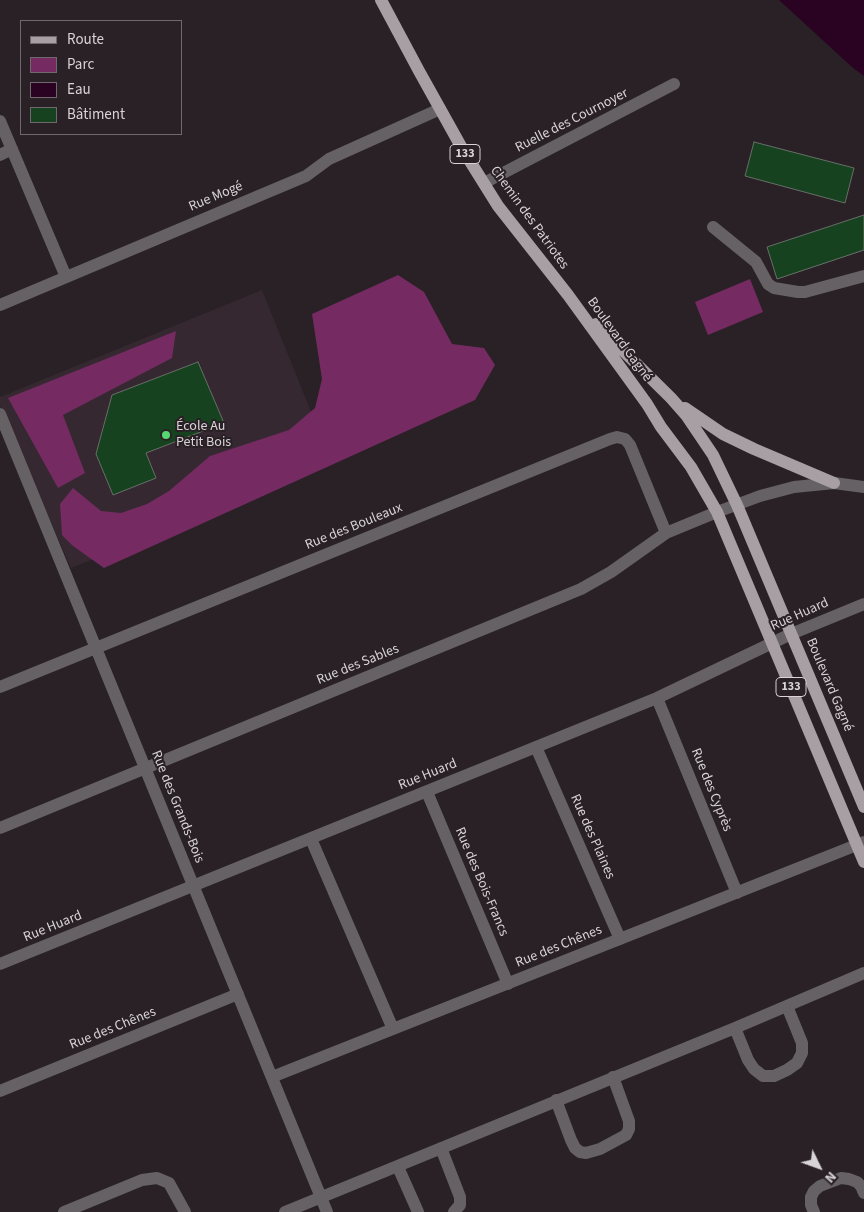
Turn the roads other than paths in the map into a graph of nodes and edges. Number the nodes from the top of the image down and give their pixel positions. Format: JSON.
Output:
{"nodes":[{"id":1,"x":381,"y":0,"type":"edge"},
{"id":2,"x":674,"y":84,"type":"dead end"},
{"id":3,"x":440,"y":109,"type":"junction"},
{"id":4,"x":0,"y":121,"type":"edge"},
{"id":5,"x":6,"y":152,"type":"edge"},
{"id":6,"x":484,"y":183,"type":"junction"},
{"id":7,"x":713,"y":227,"type":"dead end"},
{"id":8,"x":864,"y":276,"type":"edge"},
{"id":9,"x":66,"y":277,"type":"junction"},
{"id":10,"x":568,"y":296,"type":"junction"},
{"id":11,"x":0,"y":305,"type":"edge"},
{"id":12,"x":671,"y":398,"type":"junction"},
{"id":13,"x":0,"y":414,"type":"edge"},
{"id":14,"x":834,"y":483,"type":"junction"},
{"id":15,"x":864,"y":487,"type":"edge"},
{"id":16,"x":737,"y":505,"type":"junction"},
{"id":17,"x":717,"y":512,"type":"junction"},
{"id":18,"x":666,"y":533,"type":"junction"},
{"id":19,"x":864,"y":604,"type":"edge"},
{"id":20,"x":791,"y":634,"type":"junction"},
{"id":21,"x":773,"y":643,"type":"junction"},
{"id":22,"x":95,"y":648,"type":"junction"},
{"id":23,"x":0,"y":687,"type":"edge"},
{"id":24,"x":657,"y":698,"type":"junction"},
{"id":25,"x":536,"y":747,"type":"junction"},
{"id":26,"x":145,"y":768,"type":"junction"},
{"id":27,"x":426,"y":792,"type":"junction"},
{"id":28,"x":864,"y":807,"type":"edge"},
{"id":29,"x":0,"y":828,"type":"edge"},
{"id":30,"x":311,"y":838,"type":"junction"},
{"id":31,"x":861,"y":844,"type":"edge"},
{"id":32,"x":864,"y":862,"type":"edge"},
{"id":33,"x":194,"y":886,"type":"junction"},
{"id":34,"x":737,"y":893,"type":"junction"},
{"id":35,"x":620,"y":939,"type":"junction"},
{"id":36,"x":0,"y":964,"type":"edge"},
{"id":37,"x":864,"y":973,"type":"edge"},
{"id":38,"x":508,"y":984,"type":"junction"},
{"id":39,"x":238,"y":994,"type":"junction"},
{"id":40,"x":787,"y":1006,"type":"junction"},
{"id":41,"x":735,"y":1028,"type":"junction"},
{"id":42,"x":393,"y":1029,"type":"junction"},
{"id":43,"x":272,"y":1077,"type":"junction"},
{"id":44,"x":613,"y":1077,"type":"junction"},
{"id":45,"x":0,"y":1091,"type":"edge"},
{"id":46,"x":556,"y":1100,"type":"junction"},
{"id":47,"x":441,"y":1148,"type":"junction"},
{"id":48,"x":398,"y":1166,"type":"junction"},
{"id":49,"x":864,"y":1192,"type":"edge"},
{"id":50,"x":321,"y":1198,"type":"junction"},
{"id":51,"x":64,"y":1212,"type":"edge"},
{"id":52,"x":185,"y":1212,"type":"edge"},
{"id":53,"x":285,"y":1212,"type":"edge"},
{"id":54,"x":327,"y":1212,"type":"edge"},
{"id":55,"x":418,"y":1212,"type":"edge"},
{"id":56,"x":454,"y":1212,"type":"edge"},
{"id":57,"x":814,"y":1212,"type":"edge"}],
"edges":[{"from":1,"to":3,"type":"main road","name":"Chemin des Patriotes","number":"133"},
{"from":2,"to":6,"type":"street","name":"Ruelle des Cournoyer"},
{"from":3,"to":6,"type":"main road","name":"Chemin des Patriotes","number":"133"},
{"from":3,"to":9,"type":"street","name":"Rue Mogé"},
{"from":4,"to":5,"type":"street"},
{"from":5,"to":9,"type":"street"},
{"from":6,"to":10,"type":"main road","name":"Chemin des Patriotes","number":"133"},
{"from":7,"to":8,"type":"street"},
{"from":9,"to":11,"type":"street","name":"Rue Mogé"},
{"from":10,"to":12,"type":"main road","name":"Boulevard Gagné","number":"133"},
{"from":10,"to":17,"type":"main road","name":"Boulevard Gagné","number":"133"},
{"from":12,"to":14,"type":"main road"},
{"from":12,"to":16,"type":"main road","name":"Boulevard Gagné","number":"133"},
{"from":13,"to":22,"type":"street","name":"Rue des Grands-Bois"},
{"from":14,"to":15,"type":"street"},
{"from":14,"to":16,"type":"street"},
{"from":16,"to":17,"type":"street"},
{"from":16,"to":20,"type":"main road","name":"Boulevard Gagné","number":"133"},
{"from":17,"to":18,"type":"street","name":"Rue des Sables"},
{"from":17,"to":21,"type":"main road","name":"Boulevard Gagné","number":"133"},
{"from":18,"to":22,"type":"street","name":"Rue des Bouleaux"},
{"from":18,"to":26,"type":"street","name":"Rue des Sables"},
{"from":19,"to":20,"type":"street","name":"Rue Huard"},
{"from":20,"to":21,"type":"street","name":"Rue Huard"},
{"from":20,"to":28,"type":"main road","name":"Boulevard Gagné","number":"133"},
{"from":21,"to":24,"type":"street","name":"Rue Huard"},
{"from":21,"to":31,"type":"main road","name":"Boulevard Gagné","number":"133"},
{"from":22,"to":23,"type":"street","name":"Rue des Bouleaux"},
{"from":22,"to":26,"type":"street","name":"Rue des Grands-Bois"},
{"from":24,"to":25,"type":"street","name":"Rue Huard"},
{"from":24,"to":34,"type":"street","name":"Rue des Cyprès"},
{"from":25,"to":27,"type":"street","name":"Rue Huard"},
{"from":25,"to":35,"type":"street","name":"Rue des Plaines"},
{"from":26,"to":29,"type":"street","name":"Rue des Sables"},
{"from":26,"to":33,"type":"street","name":"Rue des Grands-Bois"},
{"from":27,"to":30,"type":"street","name":"Rue Huard"},
{"from":27,"to":38,"type":"street","name":"Rue des Bois-Francs"},
{"from":30,"to":33,"type":"street","name":"Rue Huard"},
{"from":30,"to":42,"type":"street"},
{"from":31,"to":32,"type":"main road","name":"Boulevard Gagné","number":"133"},
{"from":31,"to":34,"type":"street","name":"Rue des Chênes"},
{"from":33,"to":36,"type":"street","name":"Rue Huard"},
{"from":33,"to":39,"type":"street","name":"Rue des Grands-Bois"},
{"from":34,"to":35,"type":"street","name":"Rue des Chênes"},
{"from":35,"to":38,"type":"street","name":"Rue des Chênes"},
{"from":37,"to":40,"type":"street"},
{"from":38,"to":42,"type":"street","name":"Rue des Chênes"},
{"from":39,"to":43,"type":"street","name":"Rue des Grands-Bois"},
{"from":39,"to":45,"type":"street","name":"Rue des Chênes"},
{"from":40,"to":41,"type":"street"},
{"from":40,"to":41,"type":"street"},
{"from":41,"to":44,"type":"street"},
{"from":42,"to":43,"type":"street","name":"Rue des Chênes"},
{"from":43,"to":50,"type":"street","name":"Rue des Grands-Bois"},
{"from":44,"to":46,"type":"street"},
{"from":44,"to":46,"type":"street"},
{"from":46,"to":47,"type":"street"},
{"from":47,"to":48,"type":"street"},
{"from":47,"to":56,"type":"street"},
{"from":48,"to":50,"type":"street"},
{"from":48,"to":55,"type":"street"},
{"from":49,"to":57,"type":"street"},
{"from":50,"to":53,"type":"street"},
{"from":50,"to":54,"type":"street","name":"Rue des Grands-Bois"},
{"from":51,"to":52,"type":"street"}]}
